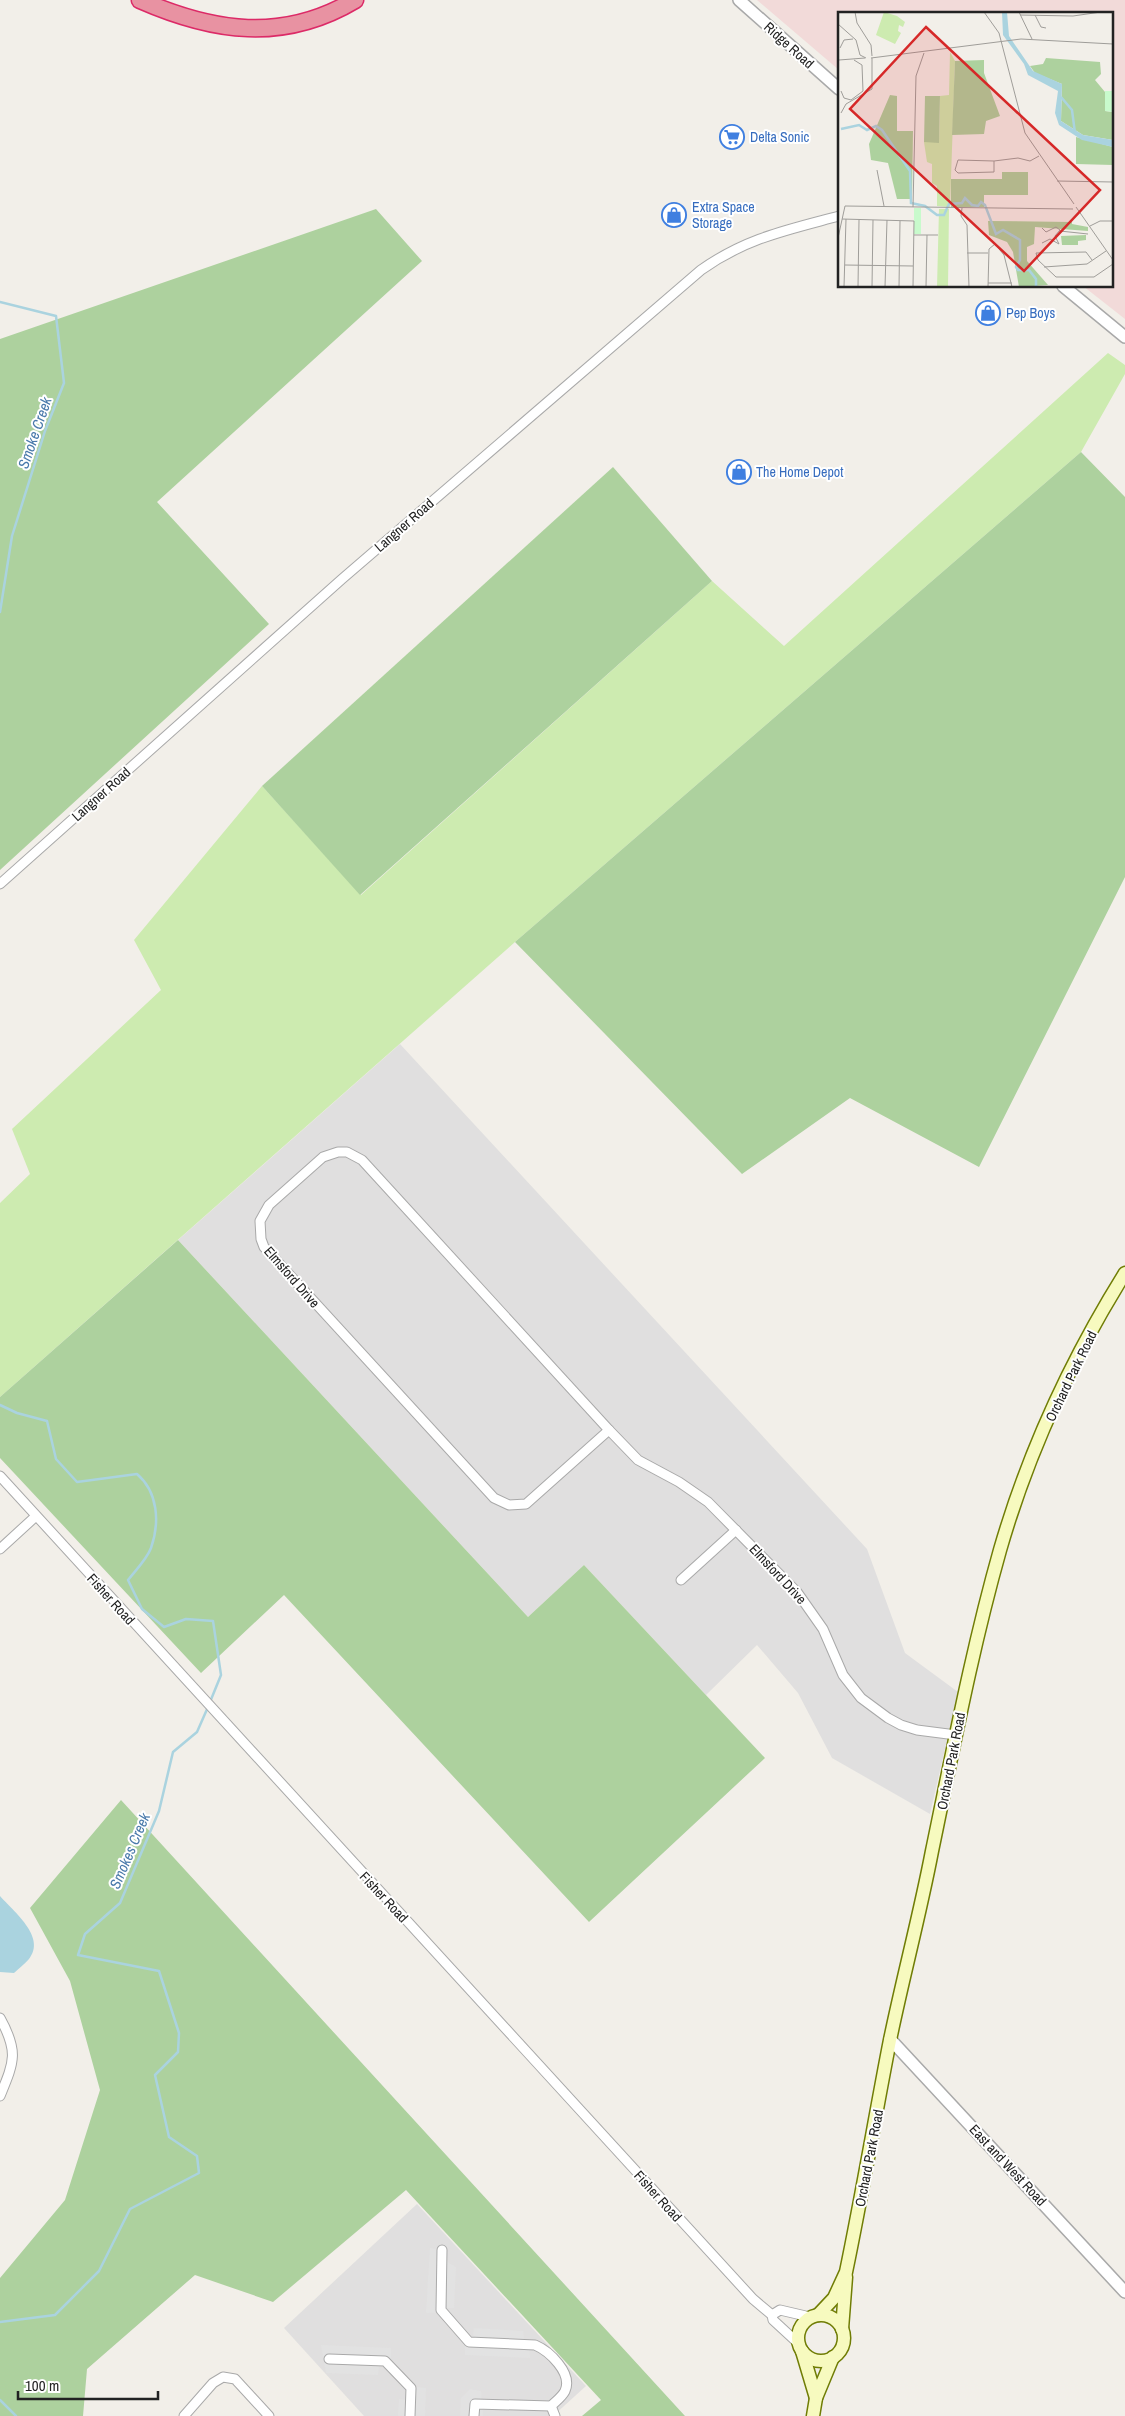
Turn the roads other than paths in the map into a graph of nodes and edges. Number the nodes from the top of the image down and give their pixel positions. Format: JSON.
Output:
{"nodes":[{"id":1,"x":140,"y":0,"type":"edge"},
{"id":2,"x":355,"y":0,"type":"edge"},
{"id":3,"x":739,"y":0,"type":"edge"},
{"id":4,"x":838,"y":88,"type":"edge"},
{"id":5,"x":838,"y":216,"type":"edge"},
{"id":6,"x":1065,"y":288,"type":"edge"},
{"id":7,"x":1125,"y":337,"type":"edge"},
{"id":8,"x":0,"y":884,"type":"edge"},
{"id":9,"x":1125,"y":1274,"type":"edge"},
{"id":10,"x":609,"y":1430,"type":"junction"},
{"id":11,"x":0,"y":1476,"type":"edge"},
{"id":12,"x":36,"y":1516,"type":"junction"},
{"id":13,"x":736,"y":1530,"type":"junction"},
{"id":14,"x":0,"y":1548,"type":"edge"},
{"id":15,"x":682,"y":1580,"type":"dead end"},
{"id":16,"x":956,"y":1735,"type":"junction"},
{"id":17,"x":0,"y":2018,"type":"edge"},
{"id":18,"x":890,"y":2039,"type":"junction"},
{"id":19,"x":0,"y":2096,"type":"edge"},
{"id":20,"x":442,"y":2250,"type":"dead end"},
{"id":21,"x":846,"y":2272,"type":"junction"},
{"id":22,"x":1125,"y":2292,"type":"edge"},
{"id":23,"x":772,"y":2315,"type":"junction"},
{"id":24,"x":814,"y":2316,"type":"junction"},
{"id":25,"x":842,"y":2329,"type":"junction"},
{"id":26,"x":800,"y":2348,"type":"junction"},
{"id":27,"x":833,"y":2357,"type":"junction"},
{"id":28,"x":329,"y":2359,"type":"dead end"},
{"id":29,"x":816,"y":2398,"type":"junction"},
{"id":30,"x":551,"y":2406,"type":"junction"},
{"id":31,"x":184,"y":2416,"type":"edge"},
{"id":32,"x":270,"y":2416,"type":"edge"},
{"id":33,"x":410,"y":2416,"type":"edge"},
{"id":34,"x":474,"y":2416,"type":"edge"},
{"id":35,"x":555,"y":2416,"type":"edge"},
{"id":36,"x":813,"y":2416,"type":"edge"}],
"edges":[{"from":1,"to":2,"type":"highway"},
{"from":3,"to":4,"type":"street","name":"Ridge Road"},
{"from":5,"to":8,"type":"street","name":"Langner Road"},
{"from":6,"to":7,"type":"street"},
{"from":9,"to":16,"type":"main road","name":"Orchard Park Road"},
{"from":10,"to":10,"type":"street","name":"Elmsford Drive"},
{"from":10,"to":13,"type":"street","name":"Elmsford Drive"},
{"from":11,"to":12,"type":"street","name":"Fisher Road"},
{"from":12,"to":14,"type":"street"},
{"from":12,"to":23,"type":"street","name":"Fisher Road"},
{"from":13,"to":15,"type":"street"},
{"from":13,"to":16,"type":"street","name":"Elmsford Drive"},
{"from":16,"to":18,"type":"main road","name":"Orchard Park Road"},
{"from":17,"to":19,"type":"street"},
{"from":18,"to":21,"type":"main road","name":"Orchard Park Road"},
{"from":18,"to":22,"type":"street","name":"East and West Road"},
{"from":20,"to":30,"type":"street"},
{"from":21,"to":24,"type":"main road","name":"Orchard Park Road"},
{"from":21,"to":25,"type":"main road","name":"Orchard Park Road"},
{"from":23,"to":24,"type":"street"},
{"from":23,"to":26,"type":"street","name":"Fisher Road"},
{"from":24,"to":25,"type":"main road"},
{"from":24,"to":26,"type":"main road"},
{"from":25,"to":27,"type":"main road"},
{"from":26,"to":27,"type":"main road"},
{"from":26,"to":29,"type":"main road"},
{"from":27,"to":29,"type":"main road"},
{"from":28,"to":33,"type":"street"},
{"from":29,"to":36,"type":"main road"},
{"from":30,"to":34,"type":"street"},
{"from":30,"to":35,"type":"street"},
{"from":31,"to":32,"type":"street"}]}
